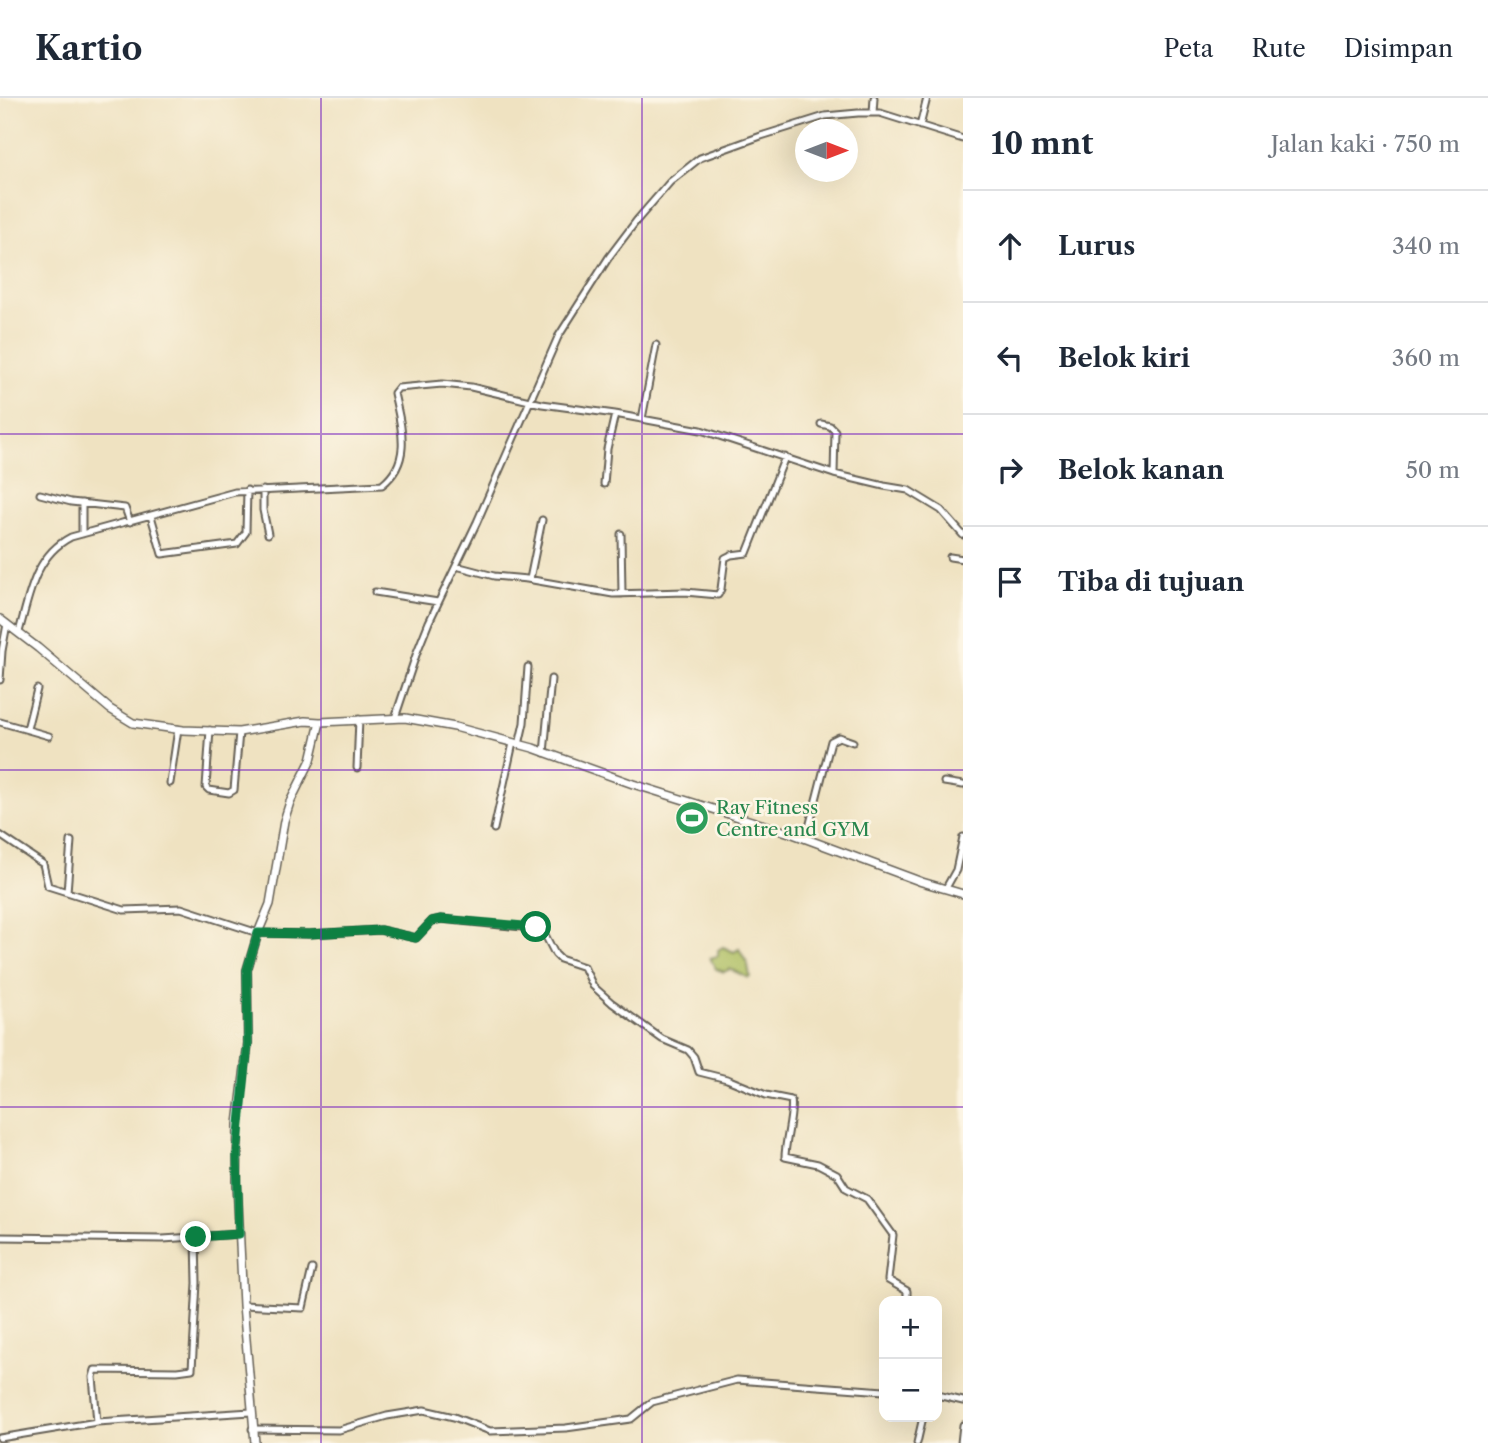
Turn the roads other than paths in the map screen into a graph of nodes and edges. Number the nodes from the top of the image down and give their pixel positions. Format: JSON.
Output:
{"nodes":[{"id":1,"x":874,"y":98,"type":"edge"},
{"id":2,"x":927,"y":98,"type":"edge"},
{"id":3,"x":873,"y":113,"type":"junction"},
{"id":4,"x":920,"y":126,"type":"junction"},
{"id":5,"x":963,"y":139,"type":"edge"},
{"id":6,"x":656,"y":345,"type":"dead end"},
{"id":7,"x":530,"y":401,"type":"junction"},
{"id":8,"x":615,"y":414,"type":"junction"},
{"id":9,"x":642,"y":419,"type":"junction"},
{"id":10,"x":821,"y":424,"type":"dead end"},
{"id":11,"x":785,"y":457,"type":"junction"},
{"id":12,"x":834,"y":474,"type":"junction"},
{"id":13,"x":604,"y":484,"type":"dead end"},
{"id":14,"x":247,"y":490,"type":"junction"},
{"id":15,"x":263,"y":490,"type":"junction"},
{"id":16,"x":40,"y":494,"type":"dead end"},
{"id":17,"x":82,"y":503,"type":"junction"},
{"id":18,"x":151,"y":516,"type":"junction"},
{"id":19,"x":542,"y":520,"type":"dead end"},
{"id":20,"x":131,"y":522,"type":"junction"},
{"id":21,"x":82,"y":534,"type":"junction"},
{"id":22,"x":268,"y":534,"type":"dead end"},
{"id":23,"x":621,"y":534,"type":"dead end"},
{"id":24,"x":963,"y":535,"type":"edge"},
{"id":25,"x":950,"y":558,"type":"dead end"},
{"id":26,"x":963,"y":559,"type":"edge"},
{"id":27,"x":456,"y":566,"type":"junction"},
{"id":28,"x":530,"y":579,"type":"junction"},
{"id":29,"x":375,"y":592,"type":"dead end"},
{"id":30,"x":622,"y":594,"type":"junction"},
{"id":31,"x":438,"y":602,"type":"junction"},
{"id":32,"x":3,"y":622,"type":"edge"},
{"id":33,"x":19,"y":632,"type":"junction"},
{"id":34,"x":528,"y":667,"type":"dead end"},
{"id":35,"x":551,"y":679,"type":"dead end"},
{"id":36,"x":0,"y":680,"type":"edge"},
{"id":37,"x":37,"y":689,"type":"dead end"},
{"id":38,"x":395,"y":718,"type":"junction"},
{"id":39,"x":359,"y":719,"type":"junction"},
{"id":40,"x":305,"y":721,"type":"junction"},
{"id":41,"x":0,"y":722,"type":"edge"},
{"id":42,"x":320,"y":722,"type":"junction"},
{"id":43,"x":27,"y":729,"type":"junction"},
{"id":44,"x":178,"y":729,"type":"junction"},
{"id":45,"x":210,"y":730,"type":"junction"},
{"id":46,"x":239,"y":732,"type":"junction"},
{"id":47,"x":50,"y":736,"type":"dead end"},
{"id":48,"x":317,"y":739,"type":"junction"},
{"id":49,"x":853,"y":742,"type":"dead end"},
{"id":50,"x":516,"y":744,"type":"junction"},
{"id":51,"x":544,"y":753,"type":"junction"},
{"id":52,"x":357,"y":768,"type":"dead end"},
{"id":53,"x":944,"y":782,"type":"dead end"},
{"id":54,"x":170,"y":783,"type":"dead end"},
{"id":55,"x":963,"y":785,"type":"edge"},
{"id":56,"x":494,"y":829,"type":"dead end"},
{"id":57,"x":0,"y":835,"type":"edge"},
{"id":58,"x":963,"y":837,"type":"edge"},
{"id":59,"x":806,"y":839,"type":"junction"},
{"id":60,"x":71,"y":841,"type":"dead end"},
{"id":61,"x":946,"y":888,"type":"junction"},
{"id":62,"x":67,"y":892,"type":"junction"},
{"id":63,"x":963,"y":894,"type":"edge"},
{"id":64,"x":258,"y":933,"type":"junction"},
{"id":65,"x":239,"y":1234,"type":"junction"},
{"id":66,"x":0,"y":1237,"type":"edge"},
{"id":67,"x":196,"y":1237,"type":"junction"},
{"id":68,"x":312,"y":1269,"type":"dead end"},
{"id":69,"x":907,"y":1296,"type":"edge"},
{"id":70,"x":243,"y":1305,"type":"junction"},
{"id":71,"x":879,"y":1391,"type":"edge"},
{"id":72,"x":942,"y":1396,"type":"edge"},
{"id":73,"x":963,"y":1401,"type":"edge"},
{"id":74,"x":251,"y":1412,"type":"junction"},
{"id":75,"x":97,"y":1422,"type":"junction"},
{"id":76,"x":922,"y":1422,"type":"edge"},
{"id":77,"x":963,"y":1425,"type":"edge"},
{"id":78,"x":253,"y":1429,"type":"junction"},
{"id":79,"x":0,"y":1438,"type":"edge"},
{"id":80,"x":255,"y":1443,"type":"edge"},
{"id":81,"x":917,"y":1443,"type":"edge"},
{"id":82,"x":961,"y":1443,"type":"edge"}],
"edges":[{"from":1,"to":3,"type":"street"},
{"from":2,"to":4,"type":"street"},
{"from":3,"to":4,"type":"street"},
{"from":3,"to":7,"type":"street"},
{"from":4,"to":5,"type":"street"},
{"from":6,"to":9,"type":"street"},
{"from":7,"to":8,"type":"street"},
{"from":7,"to":15,"type":"street"},
{"from":7,"to":27,"type":"street"},
{"from":8,"to":9,"type":"street"},
{"from":8,"to":13,"type":"street"},
{"from":9,"to":11,"type":"street"},
{"from":10,"to":12,"type":"street"},
{"from":11,"to":12,"type":"street"},
{"from":11,"to":30,"type":"street"},
{"from":12,"to":24,"type":"street"},
{"from":14,"to":15,"type":"street"},
{"from":14,"to":18,"type":"street"},
{"from":14,"to":18,"type":"street"},
{"from":15,"to":22,"type":"street"},
{"from":16,"to":17,"type":"street"},
{"from":17,"to":20,"type":"street"},
{"from":17,"to":21,"type":"street"},
{"from":18,"to":20,"type":"street"},
{"from":19,"to":28,"type":"street"},
{"from":20,"to":21,"type":"street"},
{"from":21,"to":33,"type":"street"},
{"from":23,"to":30,"type":"street"},
{"from":25,"to":26,"type":"street"},
{"from":27,"to":28,"type":"street"},
{"from":27,"to":31,"type":"street"},
{"from":28,"to":30,"type":"street"},
{"from":29,"to":31,"type":"street"},
{"from":31,"to":38,"type":"street"},
{"from":32,"to":33,"type":"street"},
{"from":32,"to":36,"type":"street"},
{"from":33,"to":44,"type":"street"},
{"from":34,"to":50,"type":"street"},
{"from":35,"to":51,"type":"street"},
{"from":37,"to":43,"type":"street"},
{"from":38,"to":39,"type":"street"},
{"from":38,"to":50,"type":"street"},
{"from":39,"to":42,"type":"street"},
{"from":39,"to":52,"type":"street"},
{"from":40,"to":42,"type":"street"},
{"from":40,"to":46,"type":"street"},
{"from":40,"to":48,"type":"street"},
{"from":41,"to":43,"type":"street"},
{"from":42,"to":48,"type":"street"},
{"from":43,"to":47,"type":"street"},
{"from":44,"to":45,"type":"street"},
{"from":44,"to":54,"type":"street"},
{"from":45,"to":46,"type":"street"},
{"from":45,"to":46,"type":"street"},
{"from":48,"to":64,"type":"street"},
{"from":49,"to":59,"type":"street"},
{"from":50,"to":51,"type":"street"},
{"from":50,"to":56,"type":"street"},
{"from":51,"to":59,"type":"street"},
{"from":53,"to":55,"type":"street"},
{"from":57,"to":62,"type":"street"},
{"from":58,"to":61,"type":"street"},
{"from":59,"to":61,"type":"street"},
{"from":60,"to":62,"type":"street"},
{"from":61,"to":63,"type":"street"},
{"from":62,"to":64,"type":"street"},
{"from":64,"to":65,"type":"street"},
{"from":64,"to":69,"type":"street"},
{"from":65,"to":67,"type":"street"},
{"from":65,"to":70,"type":"street"},
{"from":66,"to":67,"type":"street"},
{"from":67,"to":75,"type":"street"},
{"from":68,"to":70,"type":"street"},
{"from":70,"to":74,"type":"street"},
{"from":71,"to":78,"type":"street"},
{"from":72,"to":73,"type":"street"},
{"from":74,"to":75,"type":"street"},
{"from":74,"to":78,"type":"street"},
{"from":75,"to":79,"type":"street"},
{"from":76,"to":81,"type":"street"},
{"from":77,"to":82,"type":"street"},
{"from":78,"to":80,"type":"street"}]}
